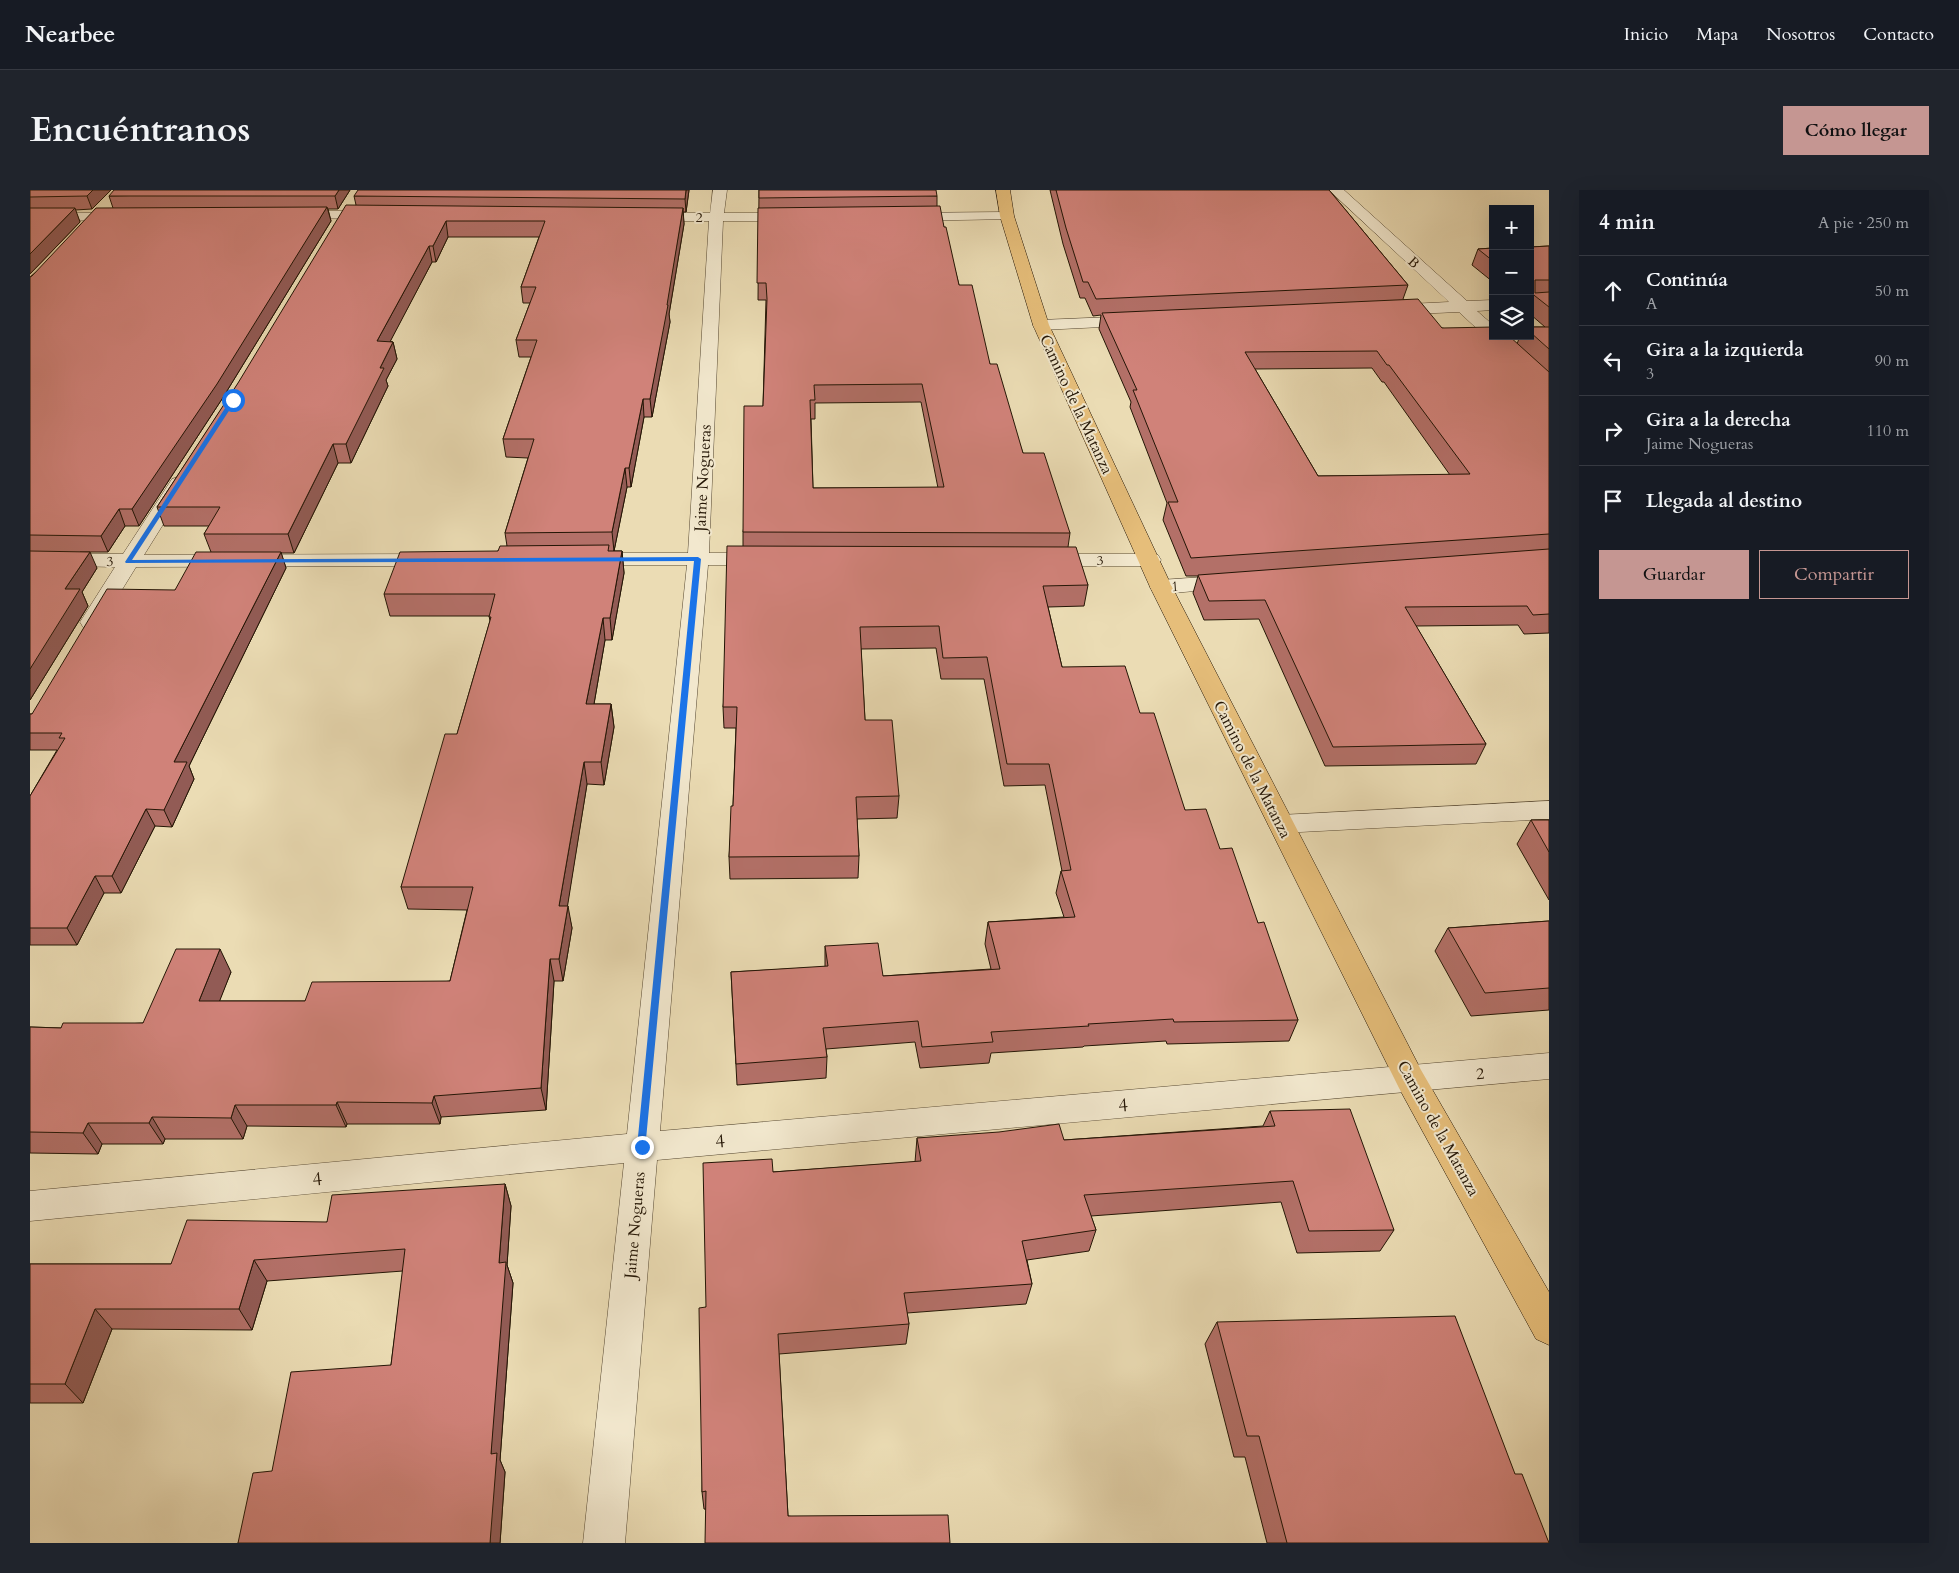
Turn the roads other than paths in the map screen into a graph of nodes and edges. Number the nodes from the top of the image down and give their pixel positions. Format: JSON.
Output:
{"nodes":[{"id":1,"x":720,"y":190,"type":"edge"},
{"id":2,"x":1003,"y":190,"type":"edge"},
{"id":3,"x":1336,"y":190,"type":"edge"},
{"id":4,"x":354,"y":198,"type":"edge"},
{"id":5,"x":108,"y":204,"type":"edge"},
{"id":6,"x":343,"y":215,"type":"junction"},
{"id":7,"x":392,"y":215,"type":"edge"},
{"id":8,"x":30,"y":216,"type":"edge"},
{"id":9,"x":274,"y":216,"type":"edge"},
{"id":10,"x":1007,"y":216,"type":"junction"},
{"id":11,"x":95,"y":217,"type":"junction"},
{"id":12,"x":145,"y":217,"type":"edge"},
{"id":13,"x":628,"y":217,"type":"edge"},
{"id":14,"x":813,"y":217,"type":"edge"},
{"id":15,"x":891,"y":217,"type":"edge"},
{"id":16,"x":716,"y":218,"type":"junction"},
{"id":17,"x":82,"y":231,"type":"edge"},
{"id":18,"x":333,"y":232,"type":"edge"},
{"id":19,"x":1489,"y":305,"type":"edge"},
{"id":20,"x":1462,"y":306,"type":"junction"},
{"id":21,"x":1374,"y":310,"type":"edge"},
{"id":22,"x":1149,"y":321,"type":"edge"},
{"id":23,"x":1041,"y":326,"type":"junction"},
{"id":24,"x":1489,"y":330,"type":"edge"},
{"id":25,"x":191,"y":464,"type":"edge"},
{"id":26,"x":30,"y":559,"type":"edge"},
{"id":27,"x":698,"y":559,"type":"junction"},
{"id":28,"x":786,"y":559,"type":"edge"},
{"id":29,"x":458,"y":560,"type":"edge"},
{"id":30,"x":568,"y":560,"type":"edge"},
{"id":31,"x":1022,"y":560,"type":"edge"},
{"id":32,"x":1150,"y":560,"type":"junction"},
{"id":33,"x":128,"y":562,"type":"junction"},
{"id":34,"x":1250,"y":581,"type":"edge"},
{"id":35,"x":1161,"y":587,"type":"junction"},
{"id":36,"x":82,"y":638,"type":"edge"},
{"id":37,"x":1549,"y":810,"type":"edge"},
{"id":38,"x":1281,"y":824,"type":"junction"},
{"id":39,"x":1549,"y":1066,"type":"edge"},
{"id":40,"x":1410,"y":1079,"type":"junction"},
{"id":41,"x":642,"y":1147,"type":"junction"},
{"id":42,"x":30,"y":1206,"type":"edge"},
{"id":43,"x":1549,"y":1327,"type":"edge"},
{"id":44,"x":604,"y":1543,"type":"edge"}],
"edges":[{"from":1,"to":16,"type":"street","name":"Jaime Nogueras"},
{"from":2,"to":10,"type":"main road","name":"Camino de la Matanza"},
{"from":3,"to":20,"type":"street","name":"B"},
{"from":4,"to":6,"type":"street"},
{"from":5,"to":11,"type":"street"},
{"from":6,"to":7,"type":"street"},
{"from":6,"to":9,"type":"street"},
{"from":6,"to":18,"type":"street"},
{"from":8,"to":11,"type":"street"},
{"from":10,"to":15,"type":"street"},
{"from":10,"to":23,"type":"main road","name":"Camino de la Matanza"},
{"from":11,"to":12,"type":"street"},
{"from":11,"to":17,"type":"street"},
{"from":13,"to":16,"type":"street","name":"2"},
{"from":14,"to":16,"type":"street","name":"2"},
{"from":16,"to":27,"type":"street","name":"Jaime Nogueras"},
{"from":19,"to":20,"type":"street"},
{"from":20,"to":21,"type":"street"},
{"from":20,"to":24,"type":"street","name":"B"},
{"from":22,"to":23,"type":"street"},
{"from":23,"to":32,"type":"main road","name":"Camino de la Matanza"},
{"from":25,"to":33,"type":"street"},
{"from":26,"to":33,"type":"street","name":"3"},
{"from":27,"to":28,"type":"street"},
{"from":27,"to":30,"type":"street"},
{"from":27,"to":41,"type":"street","name":"Jaime Nogueras"},
{"from":29,"to":33,"type":"street","name":"3"},
{"from":31,"to":32,"type":"street","name":"3"},
{"from":32,"to":35,"type":"main road","name":"Camino de la Matanza"},
{"from":33,"to":36,"type":"street"},
{"from":34,"to":35,"type":"street","name":"1"},
{"from":35,"to":38,"type":"main road","name":"Camino de la Matanza"},
{"from":37,"to":38,"type":"street"},
{"from":38,"to":40,"type":"main road","name":"Camino de la Matanza"},
{"from":39,"to":40,"type":"street","name":"2"},
{"from":40,"to":41,"type":"street","name":"4"},
{"from":40,"to":43,"type":"main road","name":"Camino de la Matanza"},
{"from":41,"to":42,"type":"street","name":"4"},
{"from":41,"to":44,"type":"street","name":"Jaime Nogueras"}]}
